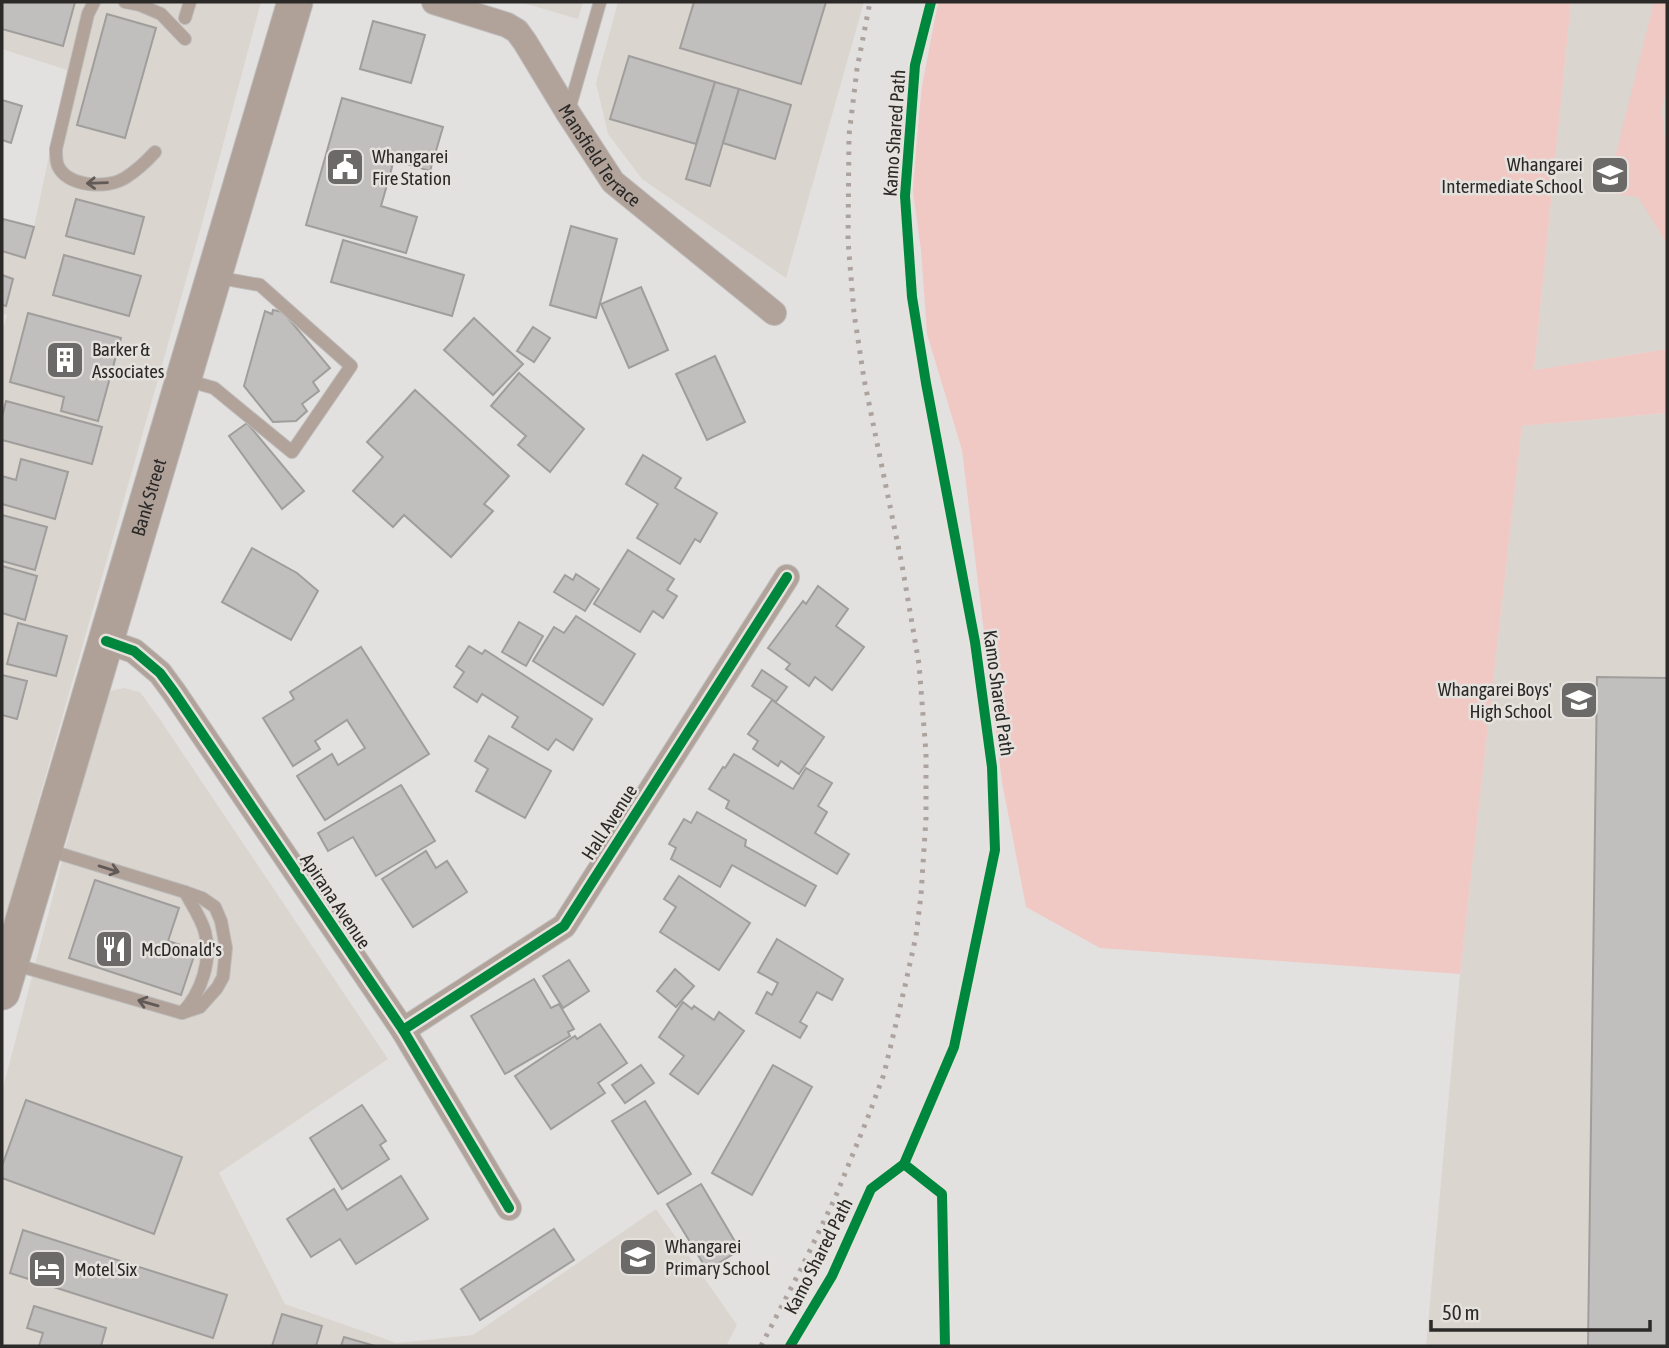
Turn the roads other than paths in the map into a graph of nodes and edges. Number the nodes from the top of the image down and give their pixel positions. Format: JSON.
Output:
{"nodes":[{"id":1,"x":94,"y":2,"type":"edge"},
{"id":2,"x":125,"y":2,"type":"edge"},
{"id":3,"x":190,"y":2,"type":"edge"},
{"id":4,"x":295,"y":2,"type":"edge"},
{"id":5,"x":434,"y":2,"type":"edge"},
{"id":6,"x":600,"y":2,"type":"edge"},
{"id":7,"x":185,"y":18,"type":"dead end"},
{"id":8,"x":185,"y":39,"type":"dead end"},
{"id":9,"x":568,"y":113,"type":"junction"},
{"id":10,"x":155,"y":152,"type":"dead end"},
{"id":11,"x":214,"y":277,"type":"junction"},
{"id":12,"x":774,"y":313,"type":"dead end"},
{"id":13,"x":182,"y":379,"type":"junction"},
{"id":14,"x":787,"y":577,"type":"dead end"},
{"id":15,"x":106,"y":641,"type":"junction"},
{"id":16,"x":44,"y":849,"type":"junction"},
{"id":17,"x":185,"y":892,"type":"junction"},
{"id":18,"x":6,"y":978,"type":"edge"},
{"id":19,"x":182,"y":1013,"type":"junction"},
{"id":20,"x":403,"y":1030,"type":"junction"},
{"id":21,"x":509,"y":1208,"type":"dead end"}],
"edges":[{"from":10,"to":1,"type":"lane","one_way":true},
{"from":2,"to":8,"type":"lane"},
{"from":3,"to":7,"type":"lane"},
{"from":4,"to":11,"type":"main road","name":"Bank Street"},
{"from":5,"to":9,"type":"street","name":"Mansfield Terrace"},
{"from":6,"to":9,"type":"lane"},
{"from":9,"to":12,"type":"street","name":"Mansfield Terrace"},
{"from":11,"to":13,"type":"main road","name":"Bank Street"},
{"from":11,"to":13,"type":"lane"},
{"from":13,"to":15,"type":"main road","name":"Bank Street"},
{"from":14,"to":20,"type":"street","name":"Hall Avenue"},
{"from":15,"to":16,"type":"main road","name":"Bank Street"},
{"from":15,"to":20,"type":"street","name":"Apirana Avenue"},
{"from":16,"to":17,"type":"lane","one_way":true},
{"from":16,"to":18,"type":"main road","name":"Bank Street"},
{"from":17,"to":19,"type":"lane"},
{"from":17,"to":19,"type":"lane"},
{"from":19,"to":18,"type":"lane","one_way":true},
{"from":20,"to":21,"type":"street","name":"Apirana Avenue"}]}
